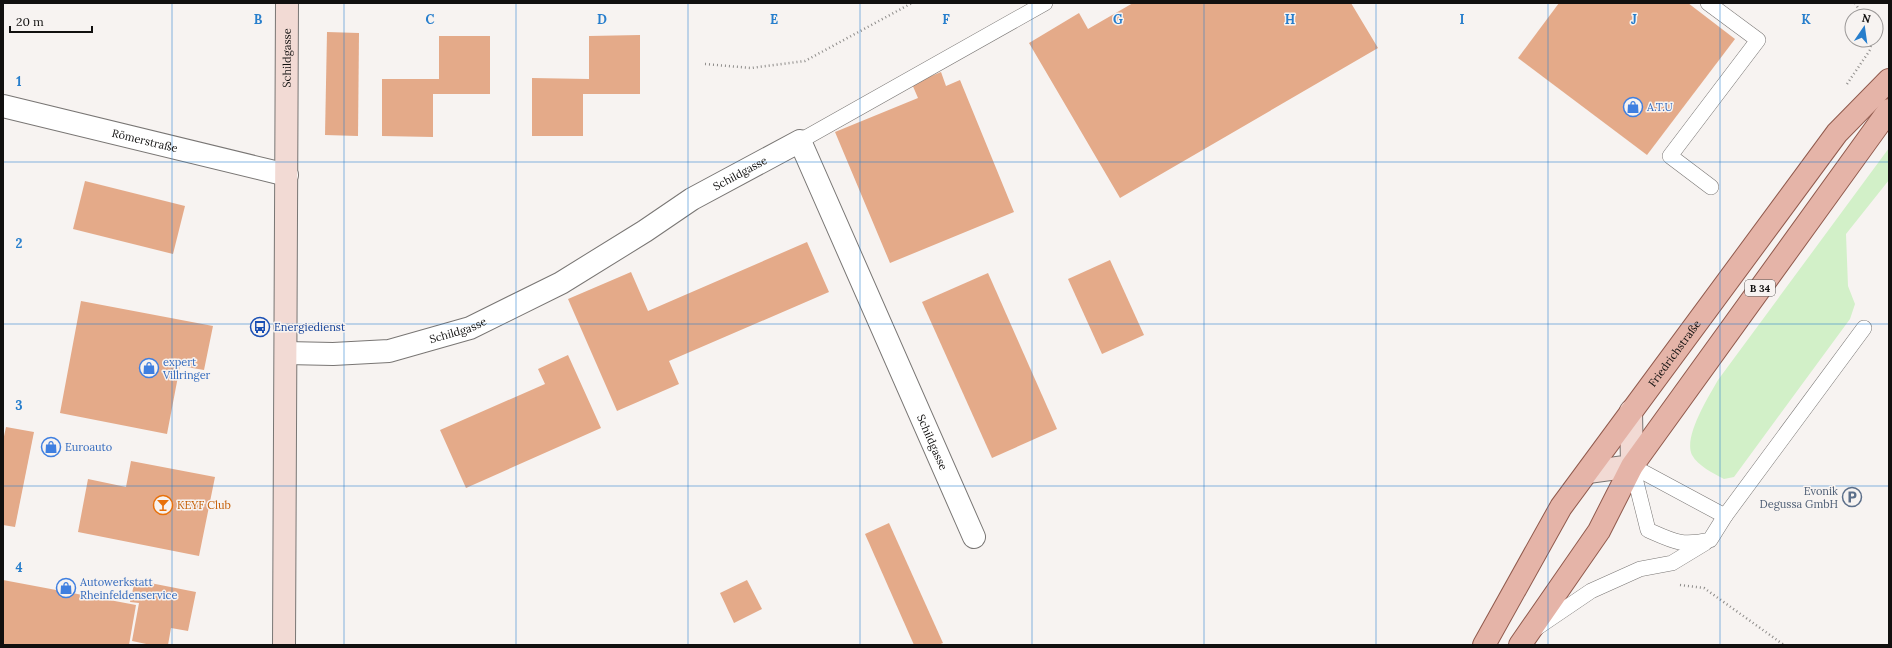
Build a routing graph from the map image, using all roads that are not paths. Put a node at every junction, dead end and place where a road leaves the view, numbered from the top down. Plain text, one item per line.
1 (287, 3) edge
2 (1045, 3) edge
3 (1708, 3) edge
4 (1889, 80) edge
5 (3, 106) edge
6 (1889, 110) edge
7 (800, 141) junction
8 (287, 175) junction
9 (1711, 187) dead end
10 (1864, 328) dead end
11 (286, 353) junction
12 (1631, 411) junction
13 (1632, 466) junction
14 (1588, 472) junction
15 (1725, 516) junction
16 (974, 537) dead end
17 (1710, 540) junction
18 (1525, 639) edge
19 (284, 645) edge
20 (1484, 645) edge

1 - 8 street, Schildgasse
2 - 7 lane
3 - 9 lane
4 - 12 main road, Friedrichstraße / B 34
5 - 8 street, Römerstraße
6 - 13 main road, B 34
7 - 11 street, Schildgasse
7 - 16 street, Schildgasse
8 - 11 street, Schildgasse
10 - 15 lane
11 - 19 street, Schildgasse
12 - 13 street
12 - 14 main road, Friedrichstraße / B 34
13 - 14 street
13 - 15 lane
13 - 17 lane
13 - 18 main road, B 34
14 - 20 main road, Friedrichstraße / B 34
15 - 17 lane
17 - 18 lane

